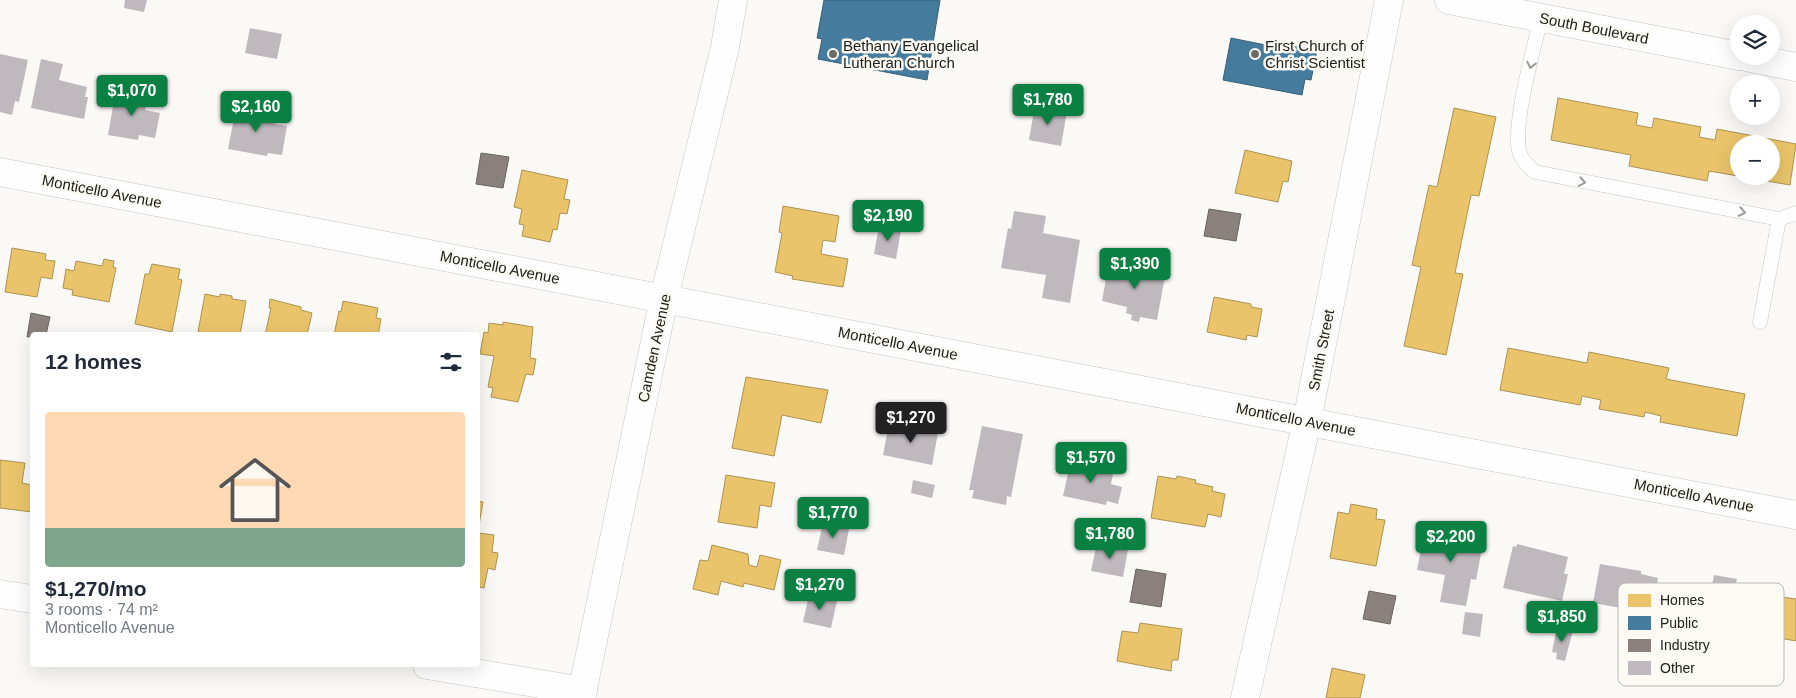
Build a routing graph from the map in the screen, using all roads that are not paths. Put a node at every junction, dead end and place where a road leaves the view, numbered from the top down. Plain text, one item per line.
1 (733, 0) edge
2 (1389, 0) edge
3 (1449, 0) edge
4 (1541, 18) junction
5 (1730, 54) edge
6 (1780, 64) edge
7 (1796, 67) edge
8 (0, 172) edge
9 (1796, 213) edge
10 (1779, 219) junction
11 (664, 298) junction
12 (1760, 322) dead end
13 (1307, 421) junction
14 (1796, 515) edge
15 (0, 594) edge
16 (30, 599) edge
17 (438, 667) edge
18 (582, 694) edge
19 (1246, 698) edge

1 - 11 street, Camden Avenue
2 - 13 street, Smith Street
3 - 4 street, South Boulevard
4 - 5 street, South Boulevard
4 -> 10 lane
6 - 7 street, South Boulevard
8 - 11 street, Monticello Avenue
9 - 10 lane
10 - 12 lane
11 - 13 street, Monticello Avenue
11 - 18 street, Camden Avenue
13 - 14 street, Monticello Avenue
13 - 19 street, Smith Street
15 - 16 street
17 - 18 street

